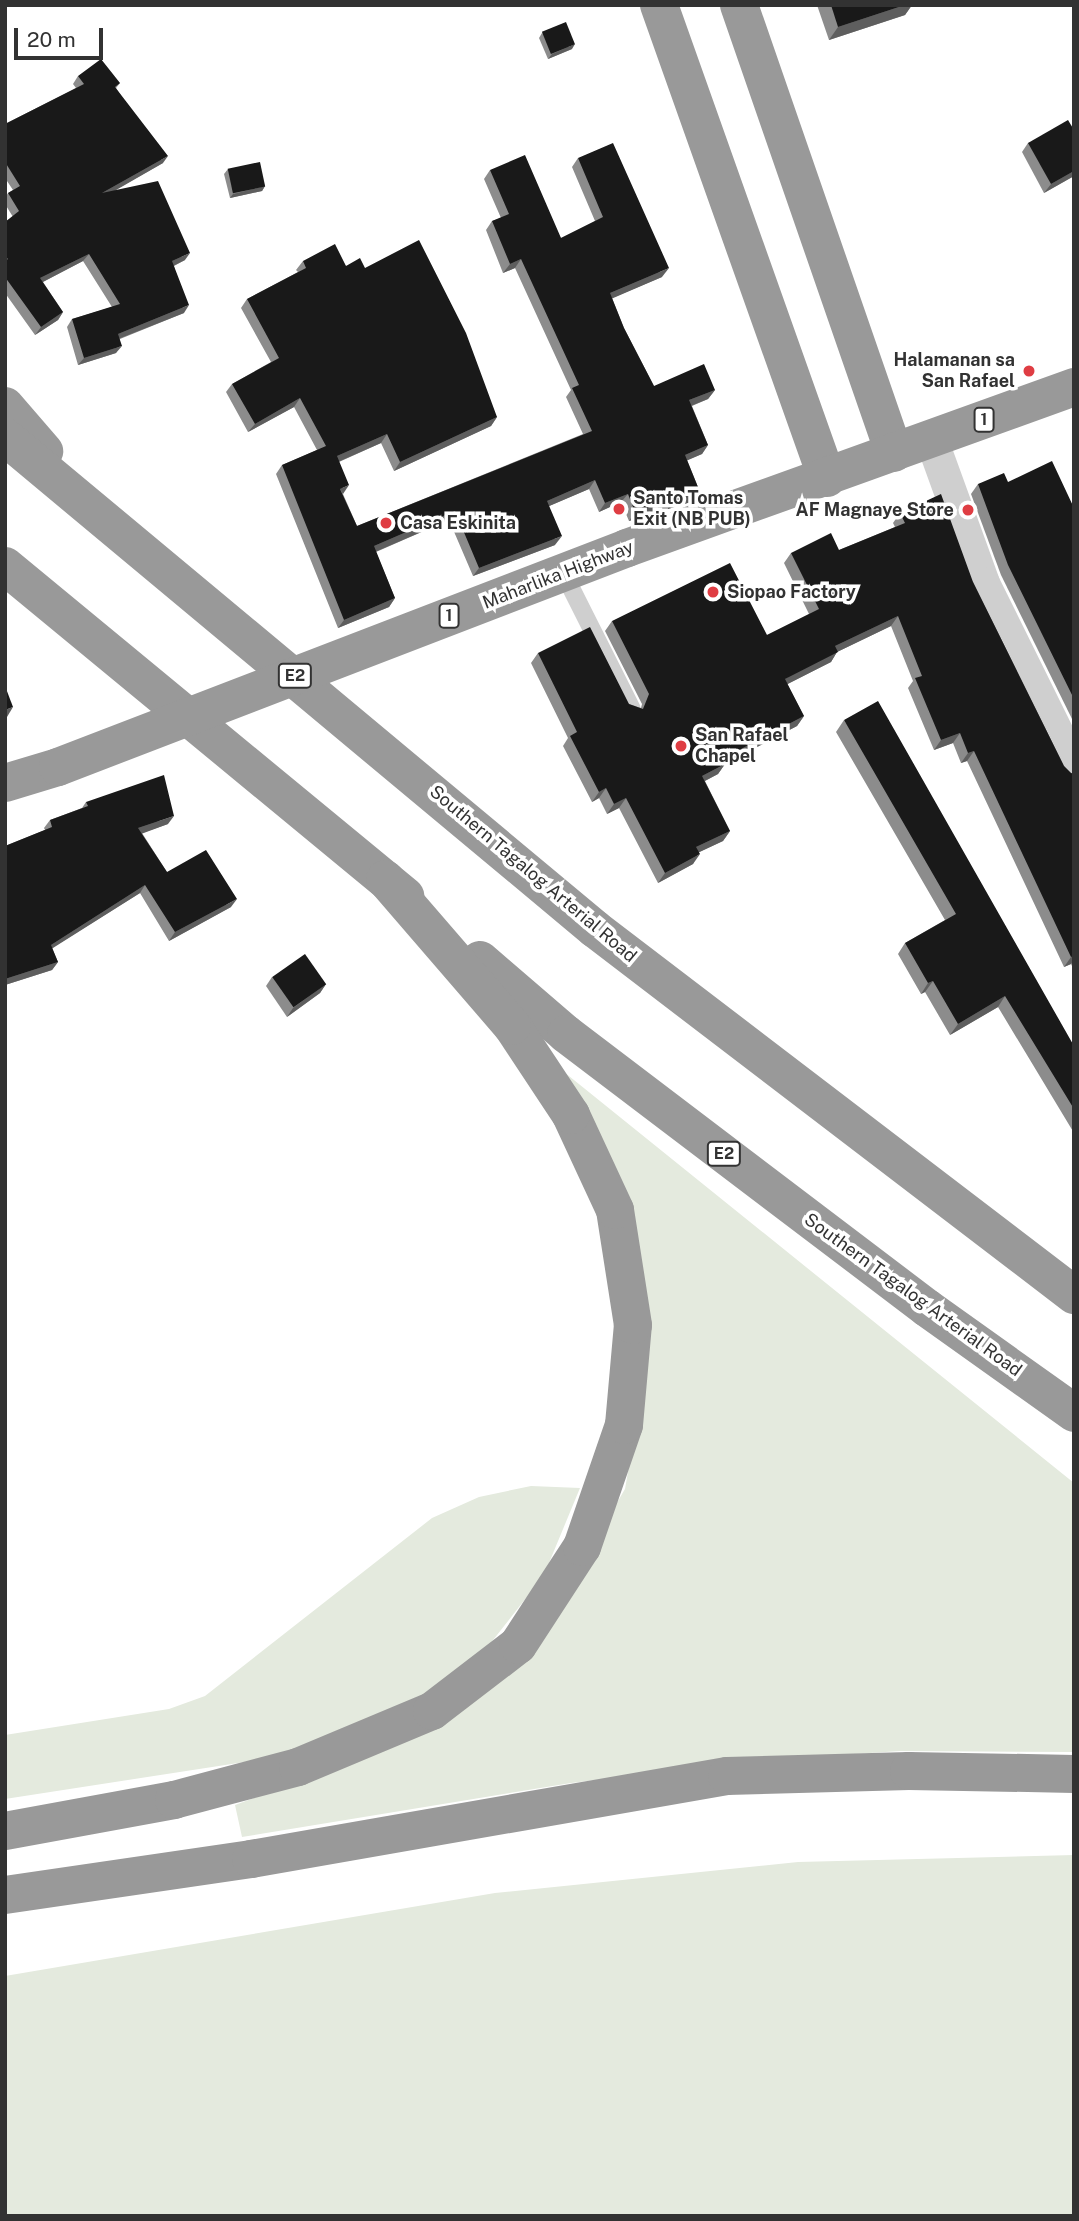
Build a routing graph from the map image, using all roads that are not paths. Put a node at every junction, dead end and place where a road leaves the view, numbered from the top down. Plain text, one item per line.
1 (659, 5) edge
2 (739, 5) edge
3 (1074, 387) edge
4 (5, 405) edge
5 (5, 437) edge
6 (931, 439) junction
7 (894, 453) junction
8 (827, 478) junction
9 (97, 514) junction
10 (5, 566) edge
11 (563, 572) junction
12 (632, 709) edge
13 (1074, 767) edge
14 (5, 783) edge
15 (385, 880) junction
16 (1074, 1295) edge
17 (1074, 1413) edge
18 (1074, 1774) edge
19 (5, 1831) edge
20 (5, 1895) edge

1 - 8 highway
2 - 7 highway
3 - 6 highway, Maharlika Highway / 1
4 - 9 highway
5 - 9 highway, Southern Tagalog Arterial Road / E2
6 - 7 highway, Maharlika Highway / 1
6 - 13 street
7 - 8 highway, Maharlika Highway / 1
8 - 11 highway, Maharlika Highway / 1
9 - 16 highway, Southern Tagalog Arterial Road / E2
10 - 15 highway, Southern Tagalog Arterial Road / E2
11 - 12 lane
11 - 14 highway, Maharlika Highway / 1
15 - 17 highway, Southern Tagalog Arterial Road / E2
15 - 19 highway
18 - 20 highway

